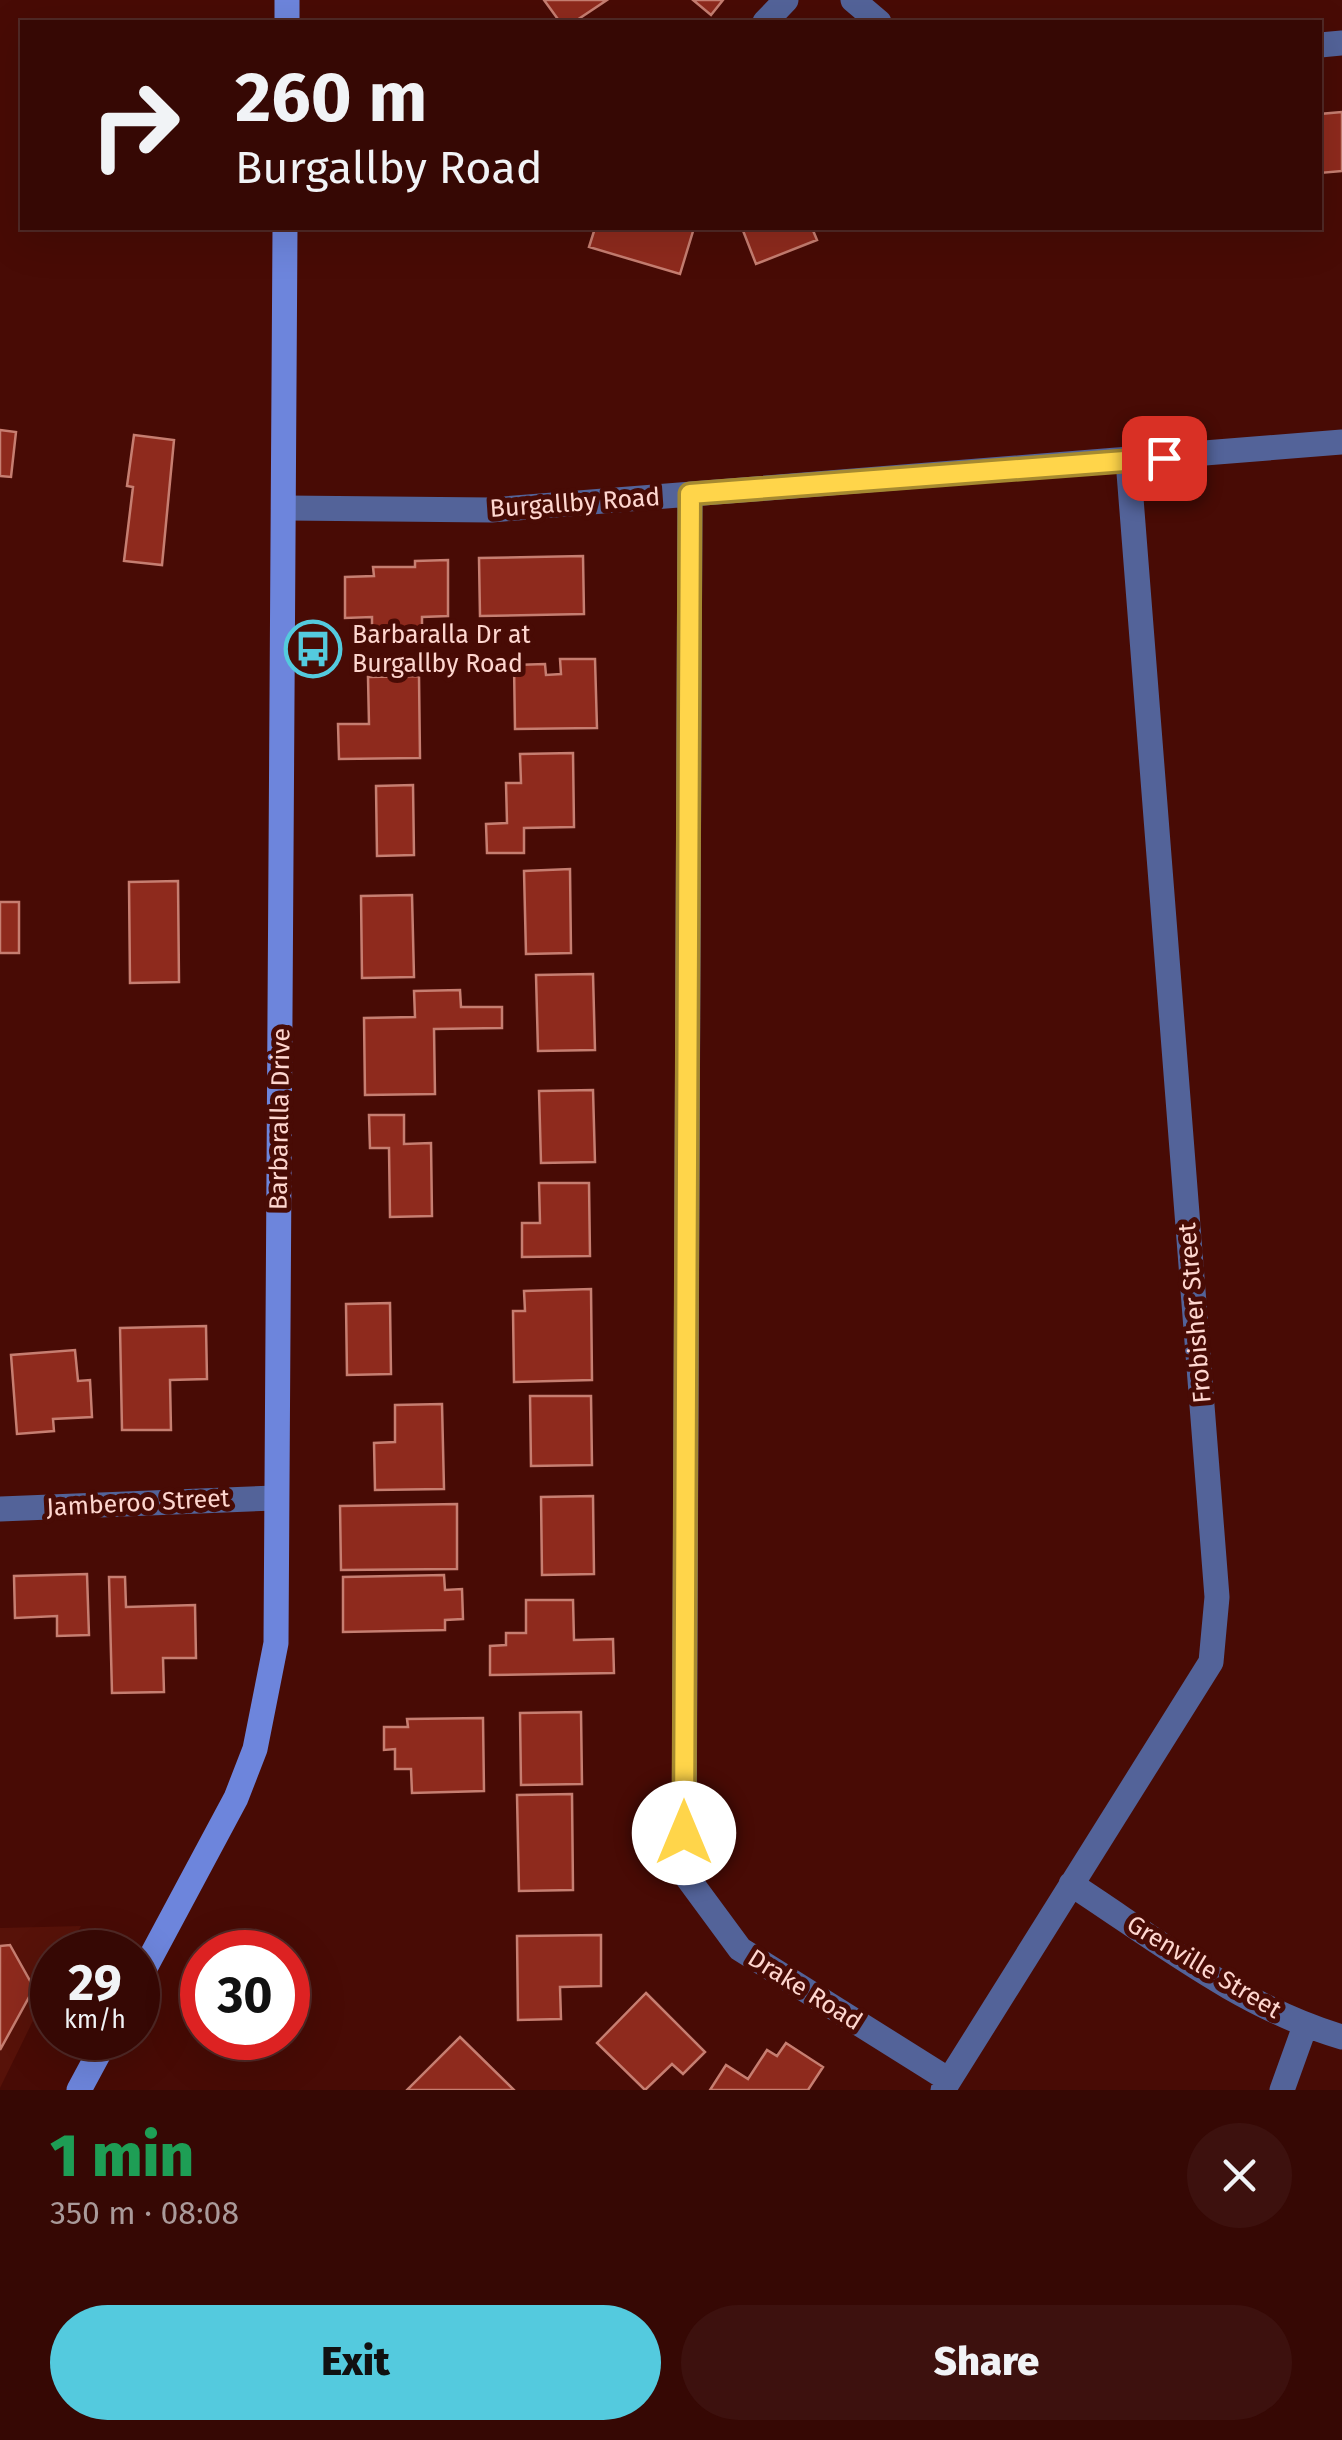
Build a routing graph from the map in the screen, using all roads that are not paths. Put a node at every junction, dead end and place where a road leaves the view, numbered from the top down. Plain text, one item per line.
1 (786, 0) edge
2 (852, 0) edge
3 (767, 20) edge
4 (877, 20) edge
5 (285, 230) edge
6 (1342, 442) edge
7 (1128, 460) junction
8 (690, 494) junction
9 (286, 508) junction
10 (276, 1498) junction
11 (0, 1509) edge
12 (1072, 1884) junction
13 (160, 1940) edge
14 (1305, 2026) junction
15 (1342, 2037) edge
16 (95, 2060) edge
17 (946, 2085) edge
18 (79, 2090) edge
19 (1282, 2090) edge

1 - 3 street
2 - 4 street
5 - 9 street, Barbaralla Drive
6 - 7 street, Burgallby Road
7 - 8 street, Burgallby Road
7 - 12 street, Frobisher Street
8 - 9 street, Burgallby Road
8 - 17 street, Drake Road
9 - 10 street, Barbaralla Drive
10 - 11 street, Jamberoo Street
10 - 13 street, Barbaralla Drive
12 - 14 street, Grenville Street
12 - 17 street, Frobisher Street
14 - 15 street, Grenville Street
14 - 19 street
16 - 18 street

